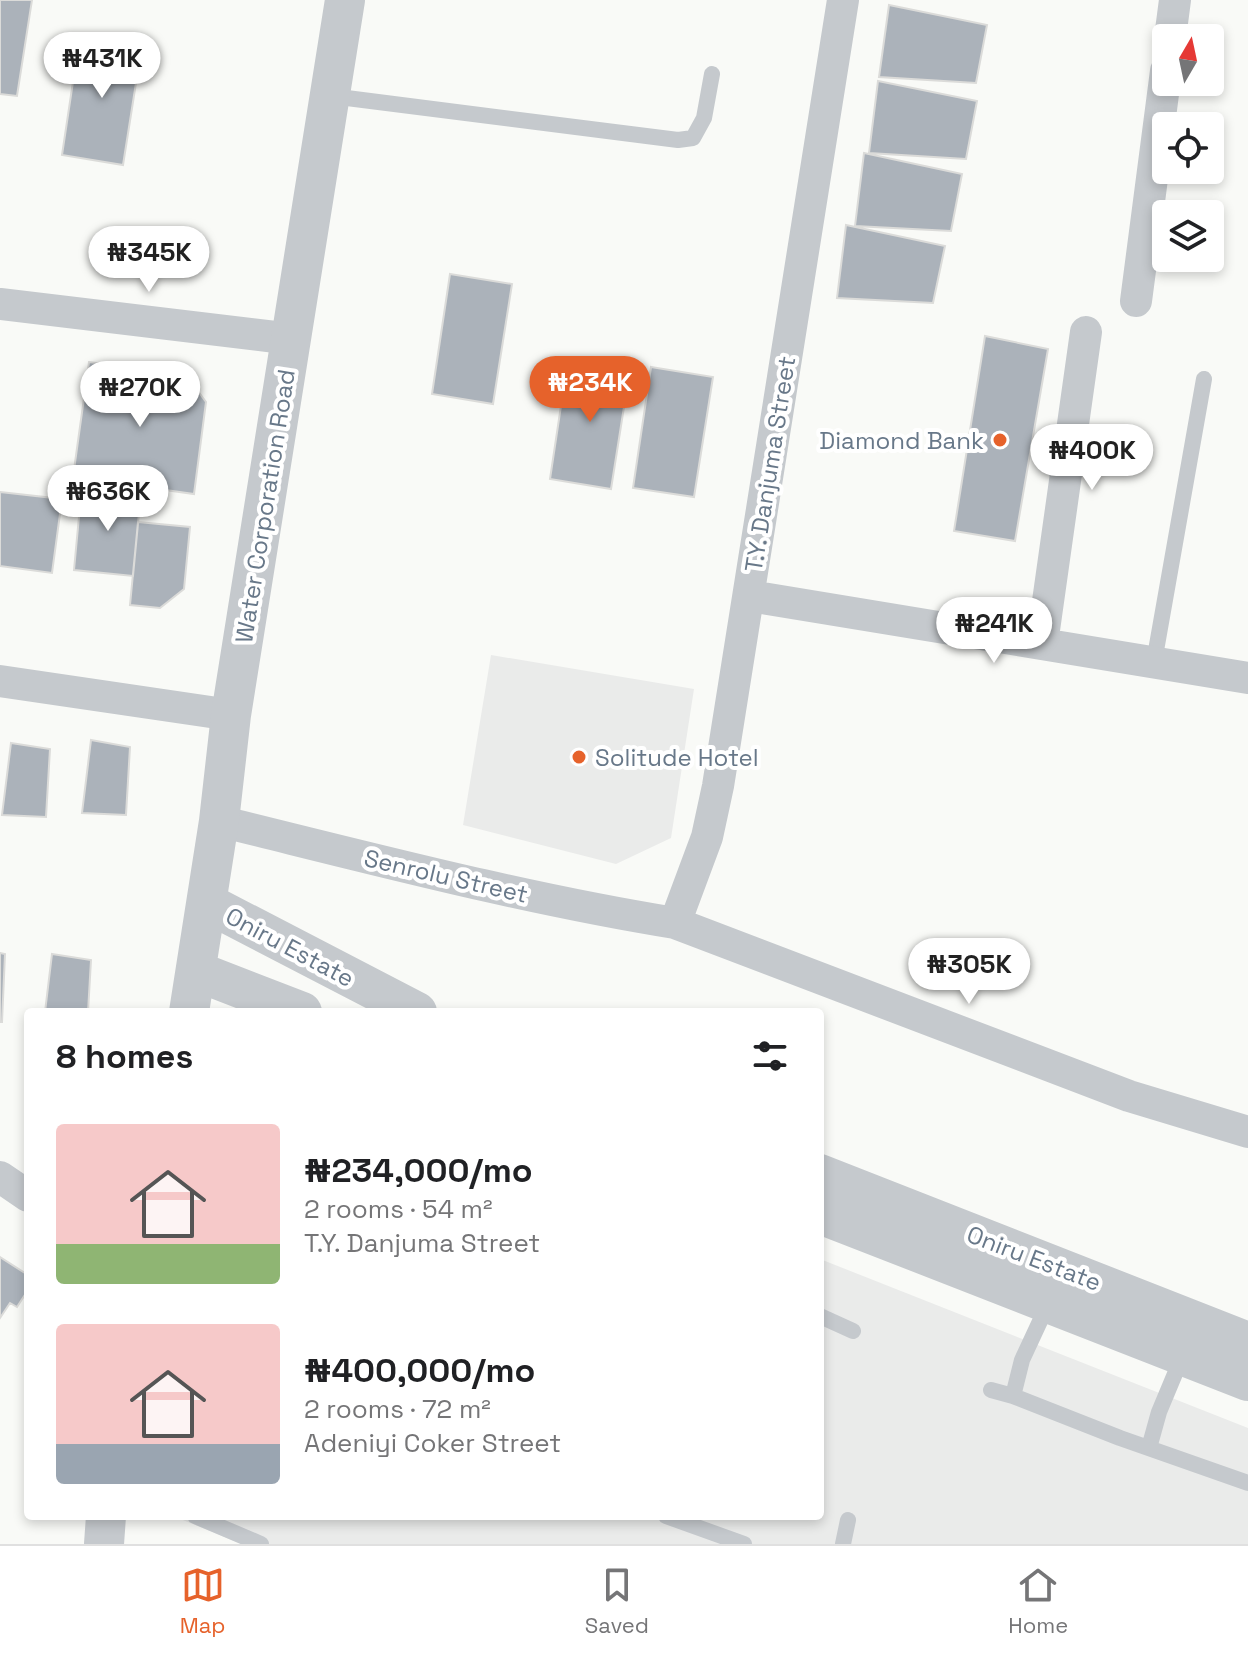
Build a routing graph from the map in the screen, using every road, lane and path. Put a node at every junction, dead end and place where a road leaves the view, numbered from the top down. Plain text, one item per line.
1 (345, 0) edge
2 (843, 0) edge
3 (1175, 0) edge
4 (1172, 24) edge
5 (712, 74) dead end
6 (331, 96) junction
7 (1163, 96) edge
8 (1136, 301) dead end
9 (0, 304) edge
10 (1086, 332) dead end
11 (292, 339) junction
12 (1204, 379) dead end
13 (750, 596) junction
14 (1042, 644) junction
15 (1154, 662) junction
16 (1248, 678) edge
17 (0, 681) edge
18 (231, 715) junction
19 (219, 821) junction
20 (207, 903) junction
21 (675, 923) junction
22 (196, 971) junction
23 (190, 1008) edge
24 (292, 1008) edge
25 (409, 1008) edge
26 (1248, 1132) edge
27 (824, 1176) edge
28 (0, 1177) edge
29 (24, 1193) edge
30 (825, 1220) edge
31 (1049, 1303) junction
32 (824, 1318) edge
33 (853, 1331) dead end
34 (1248, 1342) edge
35 (1183, 1355) junction
36 (1248, 1381) edge
37 (991, 1390) dead end
38 (1013, 1396) junction
39 (1149, 1448) junction
40 (1248, 1483) edge
41 (204, 1520) edge
42 (677, 1520) edge
43 (848, 1520) dead end
44 (261, 1544) edge
45 (744, 1544) edge
46 (843, 1544) edge

1 - 6 street, Water Corporation Road
2 - 13 street, T.Y. Danjuma Street
3 - 4 street
5 - 6 lane
6 - 11 street, Water Corporation Road
7 - 8 street
9 - 11 street
10 - 14 street
11 - 18 street, Water Corporation Road
12 - 15 lane
13 - 14 street
13 - 21 street, T.Y. Danjuma Street
14 - 15 street
15 - 16 street
17 - 18 street
18 - 19 street, Water Corporation Road
19 - 20 street, Water Corporation Road
19 - 21 street, Senrolu Street
20 - 22 street, Water Corporation Road
20 - 25 street, Oniru Estate
21 - 26 street, Senrolu Street
22 - 23 street, Water Corporation Road
22 - 24 street
27 - 34 street, Oniru Estate
28 - 29 street
30 - 31 street, Oniru Estate
31 - 35 street, Oniru Estate
31 - 38 lane
32 - 33 lane
35 - 36 street, Oniru Estate
35 - 39 lane
37 - 38 lane
38 - 39 lane
39 - 40 lane
41 - 44 lane
42 - 45 lane
43 - 46 lane

